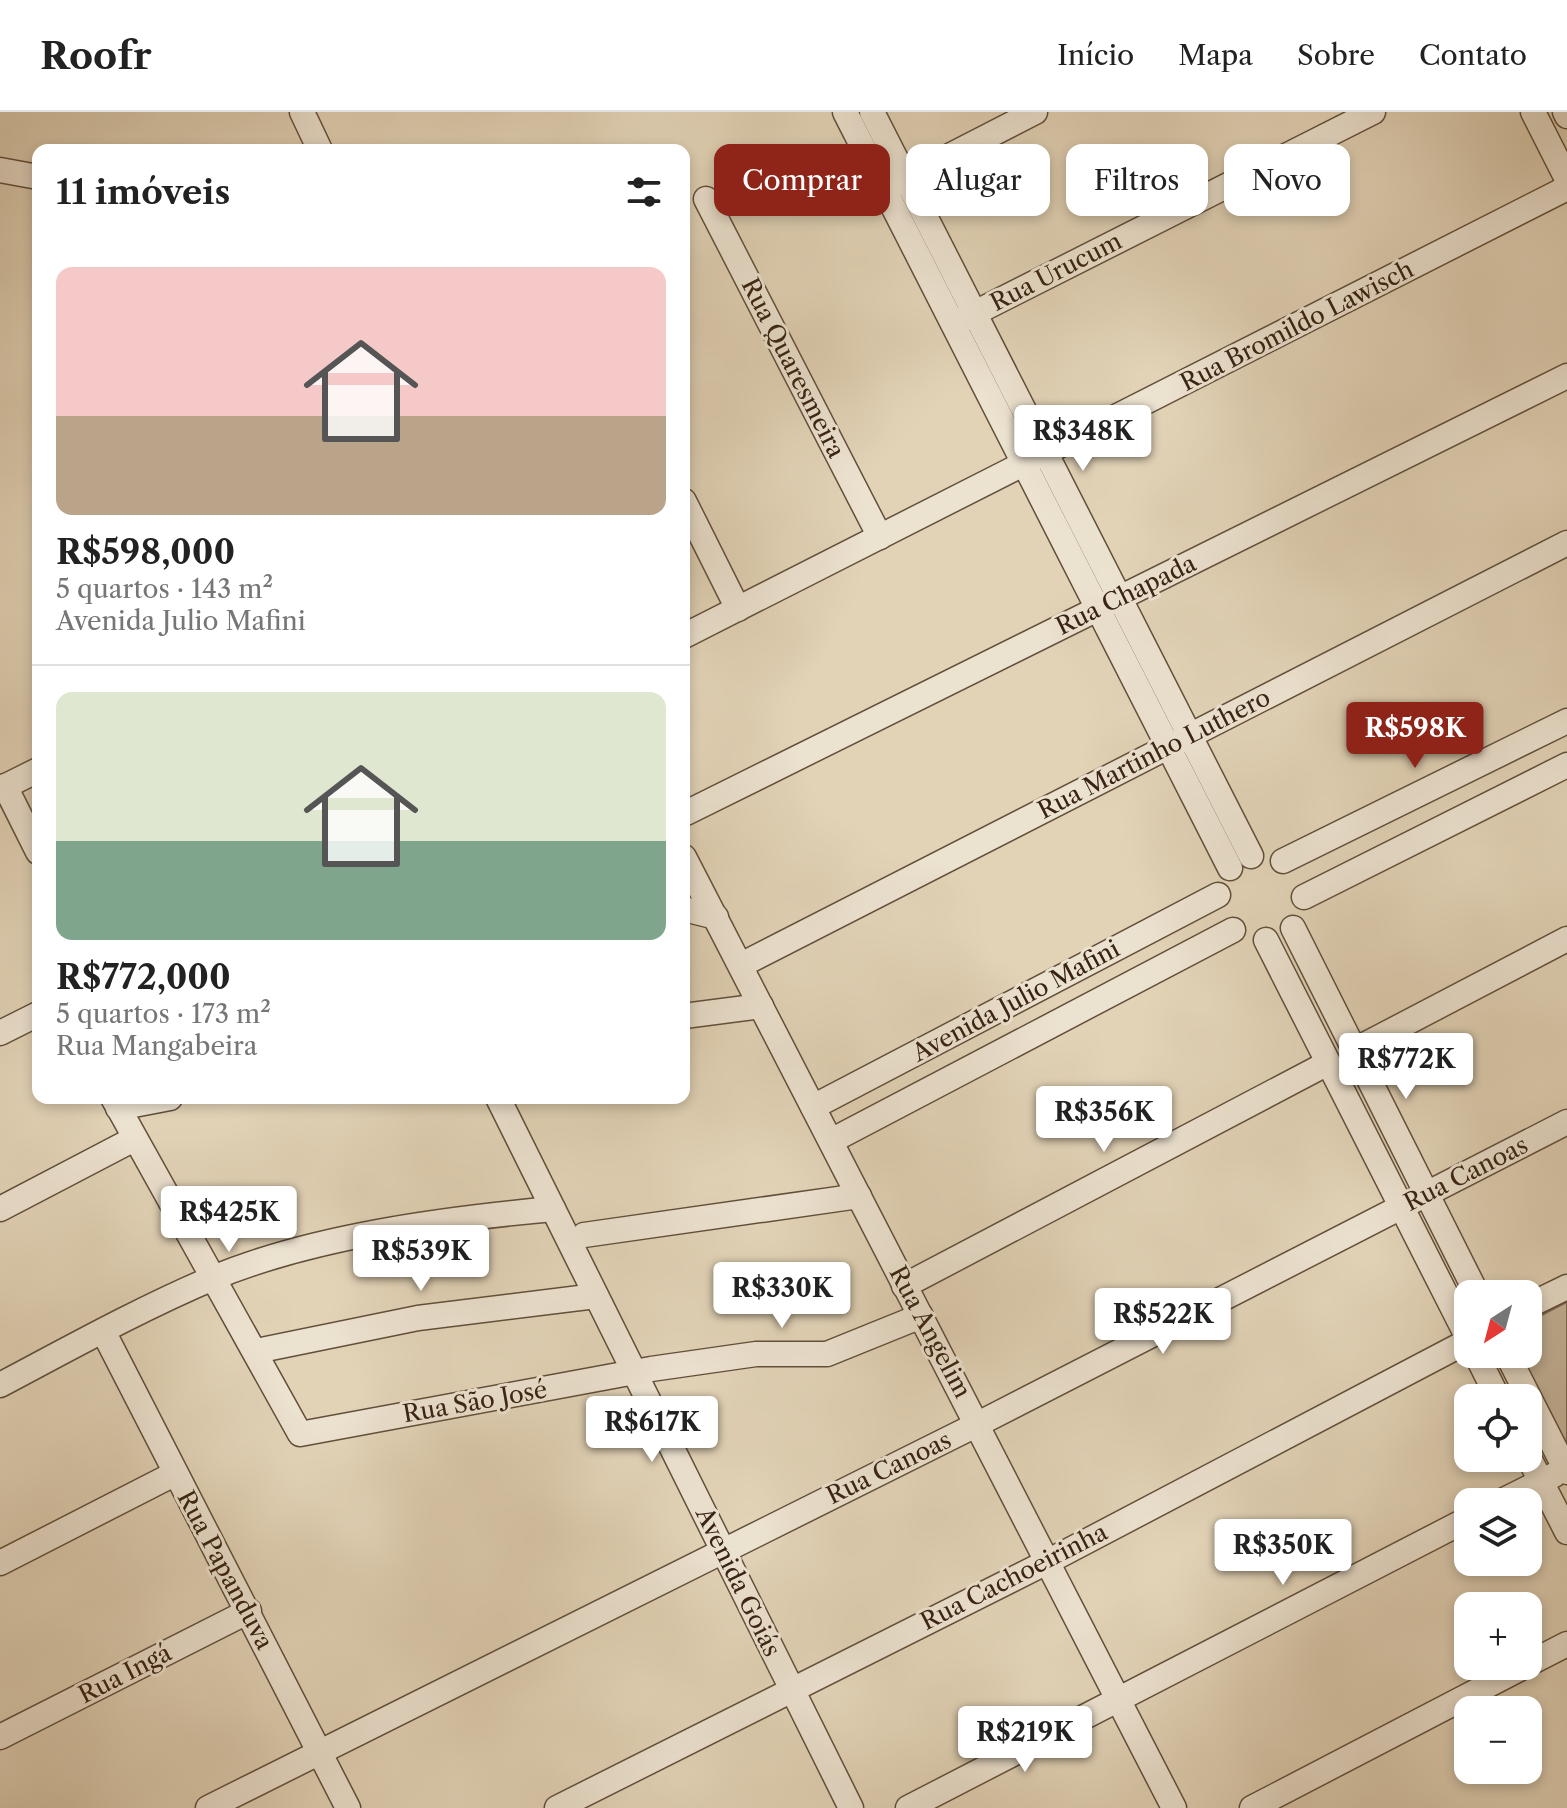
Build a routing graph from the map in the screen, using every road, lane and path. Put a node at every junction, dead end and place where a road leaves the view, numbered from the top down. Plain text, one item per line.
1 (302, 112) edge
2 (845, 112) edge
3 (872, 112) edge
4 (1035, 112) edge
5 (1373, 112) edge
6 (1533, 112) edge
7 (317, 144) edge
8 (0, 170) edge
9 (32, 176) edge
10 (1567, 179) edge
11 (895, 184) junction
12 (1567, 188) edge
13 (706, 199) dead end
14 (964, 319) junction
15 (1567, 376) edge
16 (1035, 458) junction
17 (690, 513) edge
18 (880, 537) junction
19 (1567, 543) edge
20 (1120, 598) junction
21 (738, 609) junction
22 (1098, 609) junction
23 (690, 633) edge
24 (1567, 721) edge
25 (1190, 736) junction
26 (1168, 747) junction
27 (1567, 765) edge
28 (32, 773) edge
29 (3, 787) edge
30 (690, 811) edge
31 (32, 841) edge
32 (1251, 856) junction
33 (1283, 861) junction
34 (690, 868) edge
35 (1230, 868) junction
36 (1218, 895) junction
37 (1304, 897) junction
38 (690, 910) edge
39 (716, 917) junction
40 (1293, 928) junction
41 (1233, 930) junction
42 (1567, 939) edge
43 (1266, 940) junction
44 (741, 965) junction
45 (761, 1006) junction
46 (690, 1015) edge
47 (32, 1017) edge
48 (0, 1033) edge
49 (1353, 1051) junction
50 (1326, 1064) junction
51 (116, 1104) edge
52 (501, 1104) edge
53 (520, 1104) edge
54 (813, 1107) junction
55 (1567, 1122) edge
56 (134, 1139) junction
57 (831, 1141) junction
58 (1428, 1194) junction
59 (859, 1196) junction
60 (1401, 1207) junction
61 (0, 1209) edge
62 (553, 1209) junction
63 (584, 1235) junction
64 (214, 1277) junction
65 (1470, 1280) edge
66 (904, 1286) junction
67 (1567, 1287) edge
68 (596, 1296) junction
69 (1542, 1299) edge
70 (1454, 1312) edge
71 (921, 1316) junction
72 (103, 1331) junction
73 (1454, 1347) edge
74 (256, 1351) junction
75 (1514, 1368) edge
76 (642, 1372) junction
77 (0, 1385) edge
78 (978, 1424) junction
79 (1566, 1470) edge
80 (1536, 1472) edge
81 (174, 1474) junction
82 (1541, 1481) junction
83 (1527, 1488) edge
84 (1454, 1526) edge
85 (1567, 1532) edge
86 (729, 1547) junction
87 (1049, 1561) junction
88 (0, 1563) edge
89 (249, 1611) junction
90 (1567, 1644) edge
91 (1542, 1657) edge
92 (1497, 1680) edge
93 (798, 1687) junction
94 (1120, 1698) junction
95 (0, 1737) edge
96 (319, 1751) junction
97 (208, 1808) edge
98 (348, 1808) edge
99 (557, 1808) edge
100 (851, 1808) edge
101 (867, 1808) edge
102 (908, 1808) edge
103 (1174, 1808) edge
104 (1252, 1808) edge

1 - 7 street
2 - 11 street
3 - 11 street
4 - 11 street
5 - 14 street, Rua Urucum
6 - 10 street
8 - 9 street
11 - 14 street
12 - 16 street, Rua Bromildo Lawisch
13 - 18 street, Rua Quaresmeira
14 - 16 street
15 - 20 street, Rua Chapada
16 - 18 street, Rua Bromildo Lawisch
16 - 20 street
16 - 22 street
17 - 21 street
18 - 21 street, Rua Bromildo Lawisch
19 - 25 street, Rua Martinho Luthero
20 - 22 street, Rua Chapada
20 - 25 street
21 - 23 street, Rua Bromildo Lawisch
22 - 26 street
22 - 30 street, Rua Chapada
24 - 33 street
25 - 26 street, Rua Martinho Luthero
25 - 32 street
26 - 35 street
26 - 44 street, Rua Martinho Luthero
27 - 37 street
28 - 29 street
29 - 31 street
32 - 33 street
32 - 35 street
33 - 37 street
34 - 39 street, Rua Angelim
35 - 36 street
36 - 41 street
36 - 54 street, Avenida Julio Mafini
37 - 40 street
38 - 39 street
39 - 44 street, Rua Angelim
40 - 43 street
40 - 49 street
41 - 43 street
41 - 57 street, Avenida Julio Mafini
42 - 49 street
43 - 50 street
44 - 45 street, Rua Angelim
45 - 46 street
45 - 54 street, Rua Angelim
47 - 48 street
49 - 58 street
50 - 60 street
50 - 66 street
51 - 56 street
52 - 62 street, Avenida Goiás
53 - 63 street, Avenida Goiás
54 - 57 street, Rua Angelim
55 - 58 street, Rua Canoas
56 - 61 street
56 - 64 street
57 - 59 street, Rua Angelim
58 - 60 street, Rua Canoas
58 - 65 street
59 - 63 street
59 - 66 street, Rua Angelim
60 - 70 street
60 - 78 street, Rua Canoas
62 - 64 street
62 - 68 street, Avenida Goiás
63 - 76 street, Avenida Goiás
64 - 72 street
64 - 74 street
66 - 71 street, Rua Angelim
67 - 69 street
68 - 74 street
68 - 76 street, Avenida Goiás
71 - 76 street, Rua São José
71 - 78 street, Rua Angelim
72 - 77 street
72 - 81 street, Rua Papanduva
73 - 87 street, Rua Cachoeirinha
74 - 76 street, Rua São José
75 - 79 street
76 - 86 street, Avenida Goiás
78 - 86 street, Rua Canoas
78 - 87 street, Rua Angelim
79 - 82 street
80 - 82 street
81 - 88 street
81 - 89 street, Rua Papanduva
82 - 83 street
82 - 85 street
84 - 94 street
86 - 93 street, Avenida Goiás
86 - 96 street, Rua Canoas
87 - 93 street, Rua Cachoeirinha
87 - 94 street, Rua Angelim
89 - 95 street, Rua Ingá
89 - 96 street, Rua Papanduva
90 - 91 street
92 - 104 street
93 - 99 street, Rua Cachoeirinha
93 - 100 street, Avenida Goiás
93 - 101 street, Avenida Goiás
94 - 102 street
94 - 103 street, Rua Angelim
96 - 97 street, Rua Canoas
96 - 98 street, Rua Papanduva

